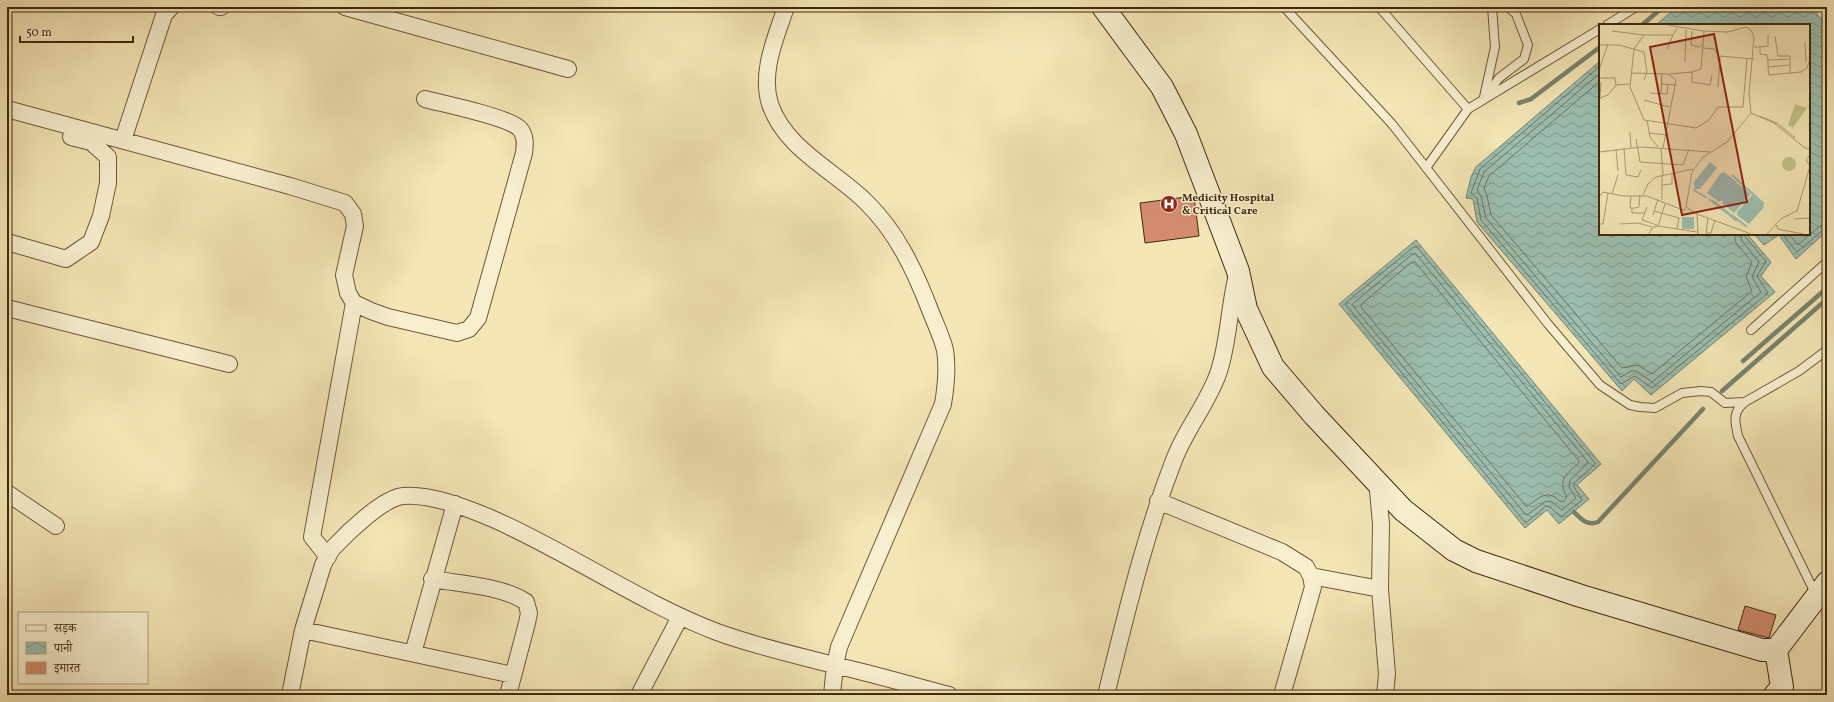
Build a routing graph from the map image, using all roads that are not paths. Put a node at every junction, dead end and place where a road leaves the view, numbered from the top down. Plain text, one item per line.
1 (171, 7) edge
2 (345, 7) edge
3 (786, 7) edge
4 (1102, 7) edge
5 (1284, 7) edge
6 (1379, 7) edge
7 (1492, 7) edge
8 (1508, 7) edge
9 (1636, 7) edge
10 (1608, 24) edge
11 (1599, 30) edge
12 (568, 69) dead end
13 (424, 99) dead end
14 (1483, 100) junction
15 (7, 109) edge
16 (1468, 109) junction
17 (7, 120) edge
18 (123, 140) junction
19 (1426, 168) junction
20 (7, 242) edge
21 (1827, 262) edge
22 (1238, 272) junction
23 (354, 303) junction
24 (7, 308) edge
25 (1751, 330) dead end
26 (1827, 350) edge
27 (229, 364) dead end
28 (1745, 402) junction
29 (1377, 480) junction
30 (7, 493) edge
31 (1158, 502) junction
32 (455, 504) junction
33 (56, 526) dead end
34 (328, 557) junction
35 (1311, 576) junction
36 (432, 579) junction
37 (1380, 589) junction
38 (1822, 589) edge
39 (680, 617) junction
40 (304, 630) junction
41 (1776, 650) junction
42 (413, 653) junction
43 (835, 665) junction
44 (513, 675) junction
45 (1783, 692) edge
46 (290, 695) edge
47 (508, 695) edge
48 (639, 695) edge
49 (832, 695) edge
50 (949, 695) edge
51 (1106, 695) edge
52 (1282, 695) edge
53 (1385, 695) edge

1 - 18 street
2 - 12 street
3 - 43 street
4 - 22 street
5 - 19 lane
6 - 16 lane
7 - 14 lane
8 - 14 lane
9 - 10 lane
11 - 14 lane
13 - 23 street
14 - 16 lane
15 - 18 street
16 - 19 lane
17 - 20 street
18 - 23 street
19 - 28 lane
21 - 25 lane
22 - 29 street
22 - 31 street
23 - 34 street
24 - 27 street
26 - 28 lane
28 - 38 lane
29 - 37 street
29 - 41 street
30 - 33 street
31 - 35 street
31 - 51 street
32 - 34 street
32 - 36 street
32 - 39 street
34 - 40 street
35 - 37 street
35 - 52 street
36 - 42 street
36 - 44 street
37 - 53 street
38 - 41 street
39 - 43 street
39 - 48 street
40 - 42 street
40 - 46 street
41 - 45 street
42 - 44 street
43 - 49 street
43 - 50 street
44 - 47 street

